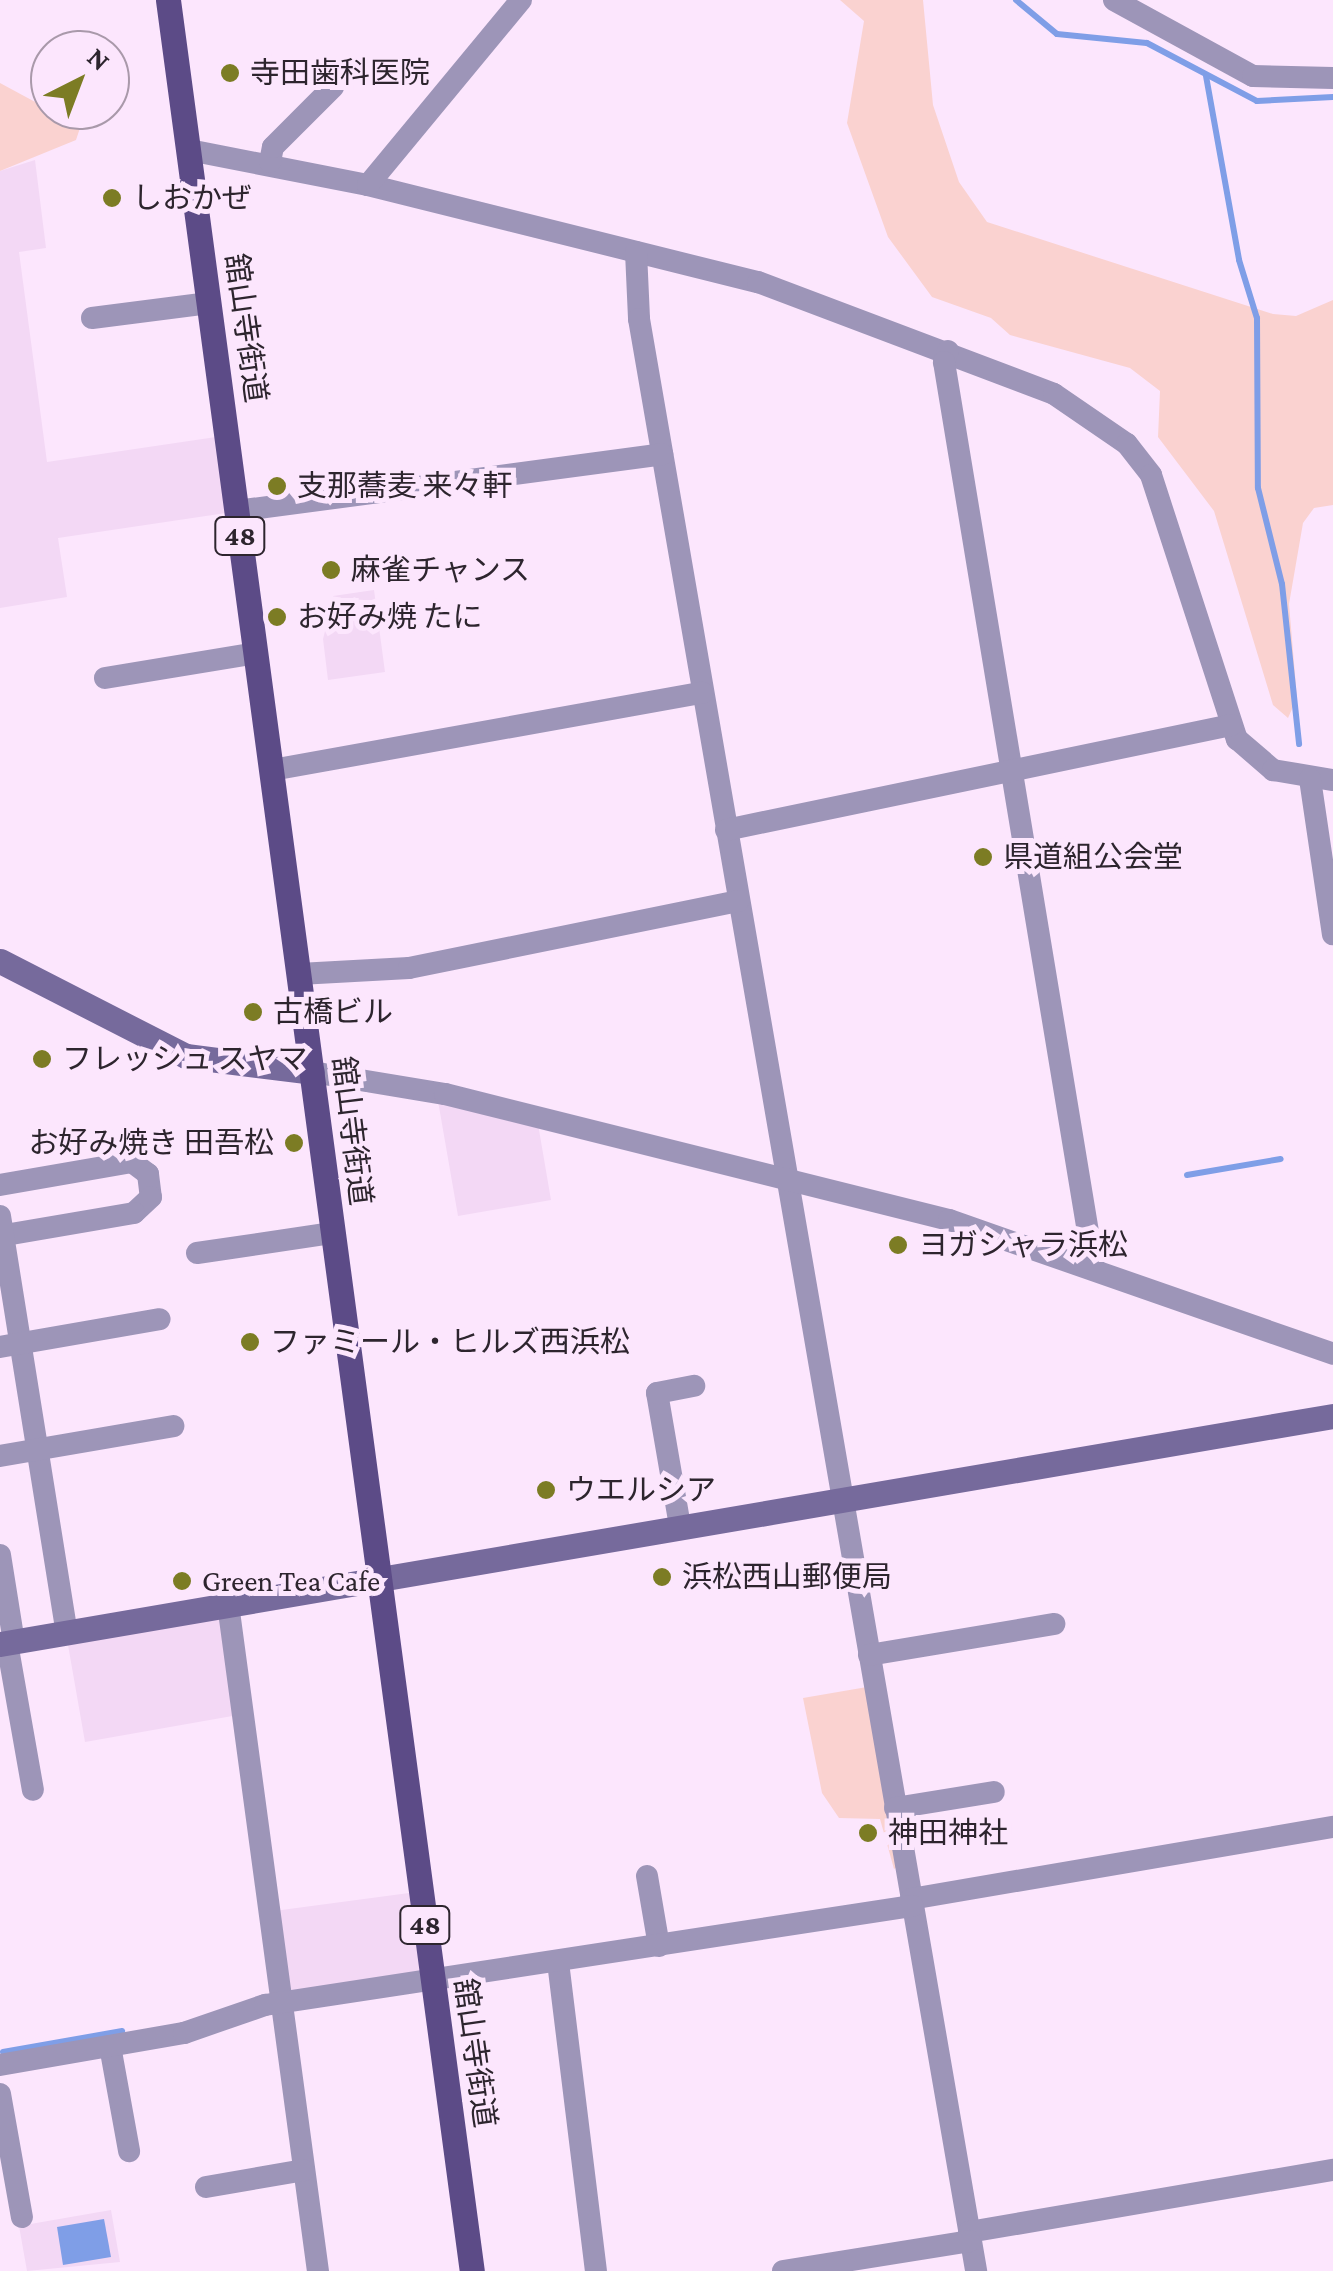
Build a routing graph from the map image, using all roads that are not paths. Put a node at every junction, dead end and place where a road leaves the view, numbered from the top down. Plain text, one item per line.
1 (168, 0) edge
2 (521, 0) edge
3 (1114, 0) edge
4 (1333, 78) edge
5 (333, 87) dead end
6 (189, 150) junction
7 (270, 162) junction
8 (368, 185) junction
9 (636, 252) junction
10 (210, 303) junction
11 (92, 318) dead end
12 (948, 351) junction
13 (662, 454) junction
14 (237, 511) junction
15 (256, 654) junction
16 (105, 678) dead end
17 (702, 693) junction
18 (1231, 725) junction
19 (272, 770) junction
20 (1013, 772) junction
21 (1322, 780) edge
22 (726, 830) junction
23 (738, 900) junction
24 (1333, 934) edge
25 (0, 961) edge
26 (299, 974) junction
27 (312, 1072) junction
28 (787, 1181) junction
29 (0, 1185) edge
30 (1, 1230) edge
31 (333, 1233) junction
32 (197, 1253) dead end
33 (1094, 1268) junction
34 (160, 1319) dead end
35 (10, 1345) edge
36 (1333, 1354) edge
37 (694, 1386) dead end
38 (1333, 1416) edge
39 (173, 1426) dead end
40 (38, 1450) junction
41 (0, 1456) edge
42 (842, 1498) junction
43 (680, 1526) junction
44 (0, 1555) edge
45 (378, 1578) junction
46 (228, 1604) junction
47 (1054, 1624) dead end
48 (67, 1632) junction
49 (7, 1643) edge
50 (869, 1655) junction
51 (33, 1790) dead end
52 (994, 1792) dead end
53 (895, 1808) junction
54 (1333, 1827) edge
55 (647, 1876) dead end
56 (912, 1903) junction
57 (658, 1946) junction
58 (558, 1962) junction
59 (432, 1977) junction
60 (282, 2002) junction
61 (110, 2046) junction
62 (0, 2066) edge
63 (0, 2094) edge
64 (129, 2151) dead end
65 (304, 2170) junction
66 (1333, 2170) edge
67 (206, 2186) dead end
68 (22, 2217) dead end
69 (970, 2236) junction
70 (318, 2271) edge
71 (472, 2271) edge
72 (596, 2271) edge
73 (783, 2271) edge
74 (976, 2271) edge

1 - 6 main road, 舘山寺街道 / 48
2 - 8 street
3 - 4 street
5 - 7 street
6 - 7 street
6 - 10 main road, 舘山寺街道 / 48
7 - 8 street
8 - 9 street
9 - 12 street
9 - 13 street
10 - 11 street
10 - 14 main road, 舘山寺街道 / 48
12 - 18 street
12 - 20 street
13 - 14 street
13 - 17 street
14 - 15 main road, 舘山寺街道 / 48
15 - 16 street
15 - 19 main road, 舘山寺街道 / 48
17 - 19 street
17 - 22 street
18 - 20 street
18 - 21 street
19 - 26 main road, 舘山寺街道 / 48
20 - 22 street
20 - 33 street
21 - 24 street
22 - 23 street
23 - 26 street
23 - 28 street
25 - 27 street
26 - 27 main road, 舘山寺街道 / 48
27 - 28 street
27 - 31 main road, 舘山寺街道 / 48
28 - 33 street
28 - 42 street
29 - 30 street
30 - 35 street
31 - 32 street
31 - 45 main road, 舘山寺街道 / 48
33 - 36 street
34 - 35 street
35 - 40 street
37 - 43 street
38 - 42 street
39 - 40 street
40 - 41 street
40 - 48 street
42 - 43 street
42 - 50 street
43 - 45 street
44 - 49 street
45 - 46 street
45 - 59 main road, 舘山寺街道 / 48
46 - 48 street
46 - 60 street
47 - 50 street
48 - 49 street
49 - 51 street
50 - 53 street
52 - 53 street
53 - 56 street
54 - 56 street
55 - 57 street
56 - 57 street
56 - 69 street
57 - 58 street
58 - 59 street
58 - 72 street
59 - 60 street
59 - 71 main road, 舘山寺街道 / 48
60 - 61 street
60 - 65 street
61 - 62 street
61 - 64 street
63 - 68 street
65 - 67 street
65 - 70 street
66 - 69 street
69 - 73 street
69 - 74 street

